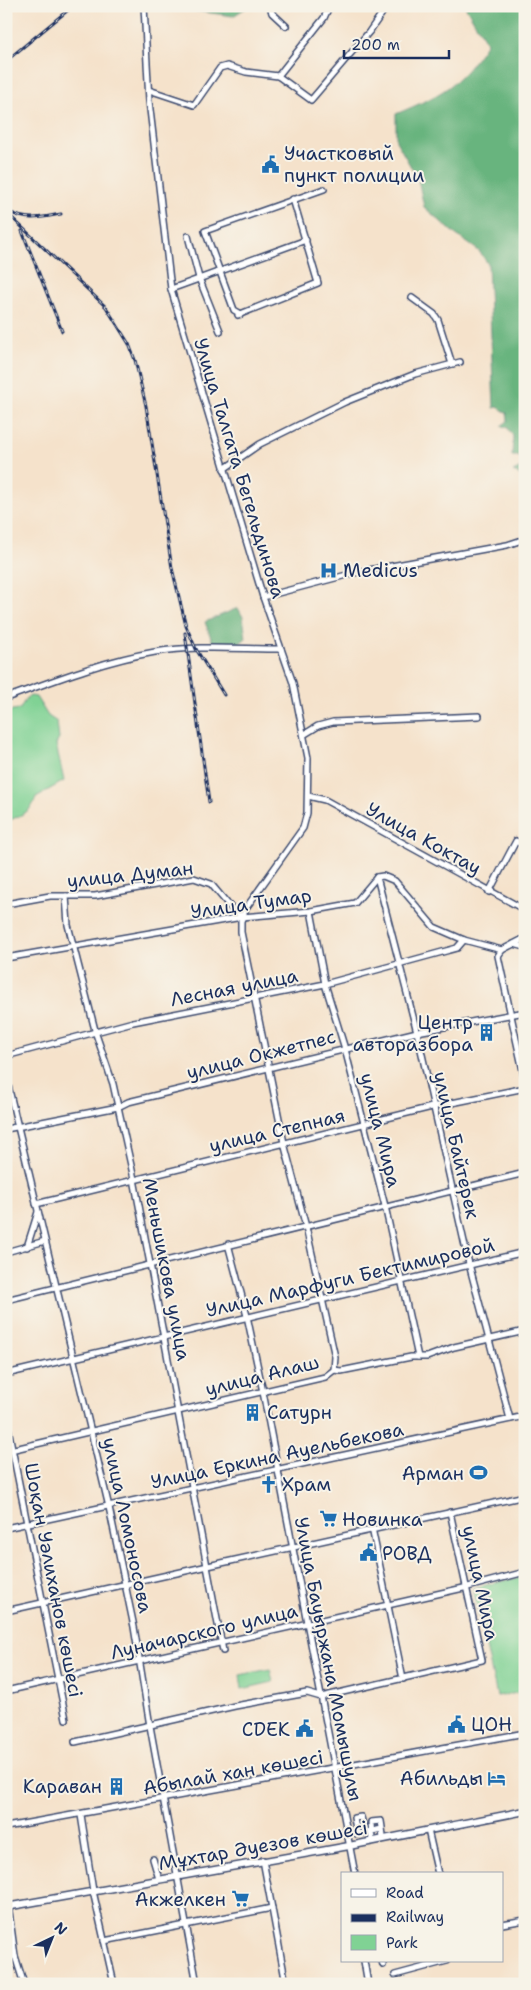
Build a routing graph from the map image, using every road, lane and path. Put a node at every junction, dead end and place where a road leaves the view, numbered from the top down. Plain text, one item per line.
1 (144, 6) edge
2 (270, 6) edge
3 (387, 6) edge
4 (328, 9) dead end
5 (286, 26) dead end
6 (278, 76) junction
7 (148, 90) junction
8 (324, 189) dead end
9 (293, 199) junction
10 (188, 236) dead end
11 (306, 240) junction
12 (220, 271) junction
13 (199, 278) junction
14 (171, 289) junction
15 (412, 298) dead end
16 (220, 331) dead end
17 (460, 362) dead end
18 (452, 364) junction
19 (224, 469) junction
20 (525, 539) edge
21 (262, 597) junction
22 (280, 649) junction
23 (6, 698) edge
24 (479, 716) dead end
25 (305, 734) junction
26 (308, 796) junction
27 (525, 846) edge
28 (377, 877) junction
29 (489, 892) junction
30 (66, 896) junction
31 (6, 904) edge
32 (525, 910) edge
33 (311, 911) junction
34 (242, 917) junction
35 (525, 938) edge
36 (464, 940) junction
37 (514, 944) junction
38 (74, 946) junction
39 (525, 947) edge
40 (502, 950) junction
41 (6, 958) edge
42 (400, 963) junction
43 (325, 984) junction
44 (256, 999) junction
45 (525, 1012) edge
46 (509, 1015) junction
47 (417, 1032) junction
48 (96, 1034) junction
49 (345, 1049) junction
50 (6, 1056) edge
51 (269, 1067) junction
52 (6, 1077) edge
53 (525, 1080) edge
54 (525, 1088) edge
55 (118, 1107) junction
56 (432, 1107) junction
57 (363, 1125) junction
58 (19, 1126) junction
59 (6, 1129) edge
60 (284, 1143) junction
61 (525, 1173) edge
62 (134, 1179) junction
63 (452, 1191) junction
64 (36, 1204) junction
65 (385, 1206) junction
66 (38, 1211) junction
67 (306, 1227) junction
68 (45, 1241) junction
69 (228, 1244) junction
70 (27, 1247) junction
71 (6, 1252) edge
72 (525, 1252) edge
73 (469, 1264) junction
74 (149, 1266) junction
75 (401, 1280) junction
76 (56, 1288) junction
77 (6, 1300) edge
78 (322, 1300) junction
79 (247, 1316) junction
80 (525, 1331) edge
81 (164, 1336) junction
82 (488, 1340) junction
83 (417, 1351) junction
84 (74, 1357) junction
85 (412, 1357) junction
86 (418, 1357) junction
87 (334, 1370) junction
88 (6, 1374) edge
89 (262, 1392) junction
90 (178, 1411) junction
91 (525, 1416) edge
92 (6, 1418) edge
93 (510, 1419) junction
94 (92, 1430) junction
95 (14, 1449) junction
96 (6, 1451) edge
97 (278, 1470) junction
98 (194, 1488) junction
99 (525, 1496) edge
100 (109, 1507) junction
101 (450, 1512) junction
102 (28, 1524) junction
103 (6, 1528) edge
104 (372, 1528) junction
105 (292, 1548) junction
106 (208, 1567) junction
107 (525, 1572) edge
108 (124, 1584) junction
109 (468, 1587) junction
110 (44, 1603) junction
111 (388, 1605) junction
112 (6, 1611) edge
113 (307, 1623) junction
114 (222, 1642) junction
115 (223, 1651) dead end
116 (140, 1661) junction
117 (58, 1679) junction
118 (403, 1679) junction
119 (6, 1691) edge
120 (321, 1697) junction
121 (66, 1719) dead end
122 (150, 1726) junction
123 (525, 1733) edge
124 (76, 1742) dead end
125 (335, 1769) junction
126 (164, 1800) junction
127 (525, 1811) edge
128 (81, 1815) junction
129 (6, 1827) edge
130 (382, 1829) junction
131 (428, 1830) junction
132 (365, 1832) dead end
133 (371, 1832) junction
134 (383, 1839) junction
135 (372, 1841) junction
136 (349, 1846) junction
137 (153, 1859) dead end
138 (263, 1860) junction
139 (354, 1872) edge
140 (438, 1872) edge
141 (177, 1875) junction
142 (159, 1878) junction
143 (6, 1889) edge
144 (93, 1891) junction
145 (8, 1907) edge
146 (272, 1908) junction
147 (525, 1920) edge
148 (504, 1924) edge
149 (187, 1926) junction
150 (104, 1941) junction
151 (15, 1956) junction
152 (6, 1957) edge
153 (364, 1962) edge
154 (444, 1962) edge
155 (395, 1975) dead end
156 (24, 1984) edge
157 (114, 1984) edge
158 (197, 1984) edge
159 (286, 1984) edge
160 (368, 1984) edge

1 - 7 street, Улица Талгата Бегельдинова
2 - 5 street
3 - 6 street
4 - 6 street
6 - 7 street
7 - 14 street, Улица Талгата Бегельдинова
8 - 9 street
9 - 11 street
9 - 12 street
10 - 13 street
11 - 12 street
11 - 12 street
12 - 13 street
13 - 14 street
13 - 16 street
14 - 19 street, Улица Талгата Бегельдинова
15 - 18 street
17 - 18 street
18 - 19 street
19 - 21 street, Улица Талгата Бегельдинова
20 - 21 street
21 - 22 street, Улица Талгата Бегельдинова
22 - 23 street
22 - 25 street, Улица Талгата Бегельдинова
24 - 25 street
25 - 26 street, Улица Талгата Бегельдинова
26 - 29 street, Улица Коктау
26 - 34 street, Улица Талгата Бегельдинова
27 - 29 street
28 - 33 street, Улица Тумар
28 - 36 street
28 - 42 street, улица Байтерек
29 - 32 street, Улица Коктау
30 - 31 street, улица Думан
30 - 34 street, улица Думан
30 - 38 street, Меньшикова улица
33 - 34 street, Улица Тумар
33 - 43 street, улица Мира
34 - 38 street, Улица Тумар
34 - 44 street
35 - 37 street
36 - 40 street
36 - 42 street, Лесная улица
37 - 39 street
37 - 40 street
38 - 41 street, Улица Тумар
38 - 48 street, Меньшикова улица
40 - 46 street
42 - 43 street, Лесная улица
42 - 47 street, улица Байтерек
43 - 44 street, Лесная улица
43 - 49 street, улица Мира
44 - 48 street, Лесная улица
44 - 51 street
45 - 46 street, улица Окжетпес
46 - 47 street, улица Окжетпес
46 - 53 street
47 - 49 street, улица Окжетпес
47 - 56 street, улица Байтерек
48 - 50 street, Лесная улица
48 - 55 street, Меньшикова улица
49 - 51 street, улица Окжетпес
49 - 57 street, улица Мира
51 - 55 street, улица Окжетпес
51 - 60 street
52 - 58 street, улица Ломоносова
54 - 56 street, улица Степная
55 - 58 street, улица Окжетпес
55 - 62 street, Меньшикова улица
56 - 57 street, улица Степная
56 - 63 street, улица Байтерек
57 - 60 street, улица Степная
57 - 65 street, улица Мира
58 - 59 street, улица Окжетпес
58 - 64 street, улица Ломоносова
60 - 62 street, улица Степная
60 - 67 street
61 - 63 street
62 - 64 street, улица Степная
62 - 74 street, Меньшикова улица
63 - 65 street
63 - 73 street, улица Байтерек
64 - 66 street, улица Ломоносова
65 - 67 street
65 - 75 street, улица Мира
66 - 68 street, улица Ломоносова
66 - 70 street
67 - 69 street
67 - 78 street
68 - 70 street
68 - 76 street, улица Ломоносова
69 - 74 street
69 - 79 street, Улица Бауыржана Момышулы
70 - 71 street
72 - 73 street, Улица Марфуги Бектимировой
73 - 75 street, Улица Марфуги Бектимировой
73 - 82 street, улица Байтерек
74 - 76 street
74 - 81 street, Меньшикова улица
75 - 78 street, Улица Марфуги Бектимировой
75 - 83 street, улица Мира
76 - 77 street
76 - 84 street, улица Ломоносова
78 - 79 street, Улица Марфуги Бектимировой
78 - 87 street
79 - 81 street, Улица Марфуги Бектимировой
79 - 89 street, Улица Бауыржана Момышулы
80 - 82 street, улица Алаш
81 - 84 street, Улица Марфуги Бектимировой
81 - 90 street, Меньшикова улица
82 - 86 street, улица Алаш
82 - 93 street, улица Байтерек
83 - 85 street
83 - 86 street, улица Мира
84 - 88 street, Улица Марфуги Бектимировой
84 - 94 street, улица Ломоносова
85 - 86 street, улица Алаш
85 - 87 street, улица Алаш
87 - 89 street, улица Алаш
89 - 90 street, улица Алаш
89 - 97 street, Улица Бауыржана Момышулы
90 - 94 street, улица Алаш
90 - 98 street, Меньшикова улица
91 - 93 street, Улица Еркина Ауельбекова
92 - 95 street, Шоқан Уәлиханов көшесі
93 - 97 street, Улица Еркина Ауельбекова
94 - 95 street, улица Алаш
94 - 100 street, улица Ломоносова
95 - 96 street, улица Алаш
95 - 102 street, Шоқан Уәлиханов көшесі
97 - 98 street, Улица Еркина Ауельбекова
97 - 105 street, Улица Бауыржана Момышулы
98 - 100 street, Улица Еркина Ауельбекова
98 - 106 street, Меньшикова улица
99 - 101 street
100 - 102 street, Улица Еркина Ауельбекова
100 - 108 street, улица Ломоносова
101 - 104 street
101 - 109 street, улица Мира
102 - 103 street, Улица Еркина Ауельбекова
102 - 110 street, Шоқан Уәлиханов көшесі
104 - 105 street
104 - 111 street
105 - 106 street
105 - 113 street, Улица Бауыржана Момышулы
106 - 108 street
106 - 114 street, Меньшикова улица
107 - 109 street, Луначарского улица
108 - 110 street
108 - 116 street, улица Ломоносова
109 - 111 street, Луначарского улица
109 - 118 street, улица Мира
110 - 112 street
110 - 117 street, Шоқан Уәлиханов көшесі
111 - 113 street, Луначарского улица
111 - 118 street
113 - 114 street, Луначарского улица
113 - 120 street, Улица Бауыржана Момышулы
114 - 115 street, Меньшикова улица
114 - 116 street, Луначарского улица
116 - 117 street, Луначарского улица
116 - 122 street, улица Ломоносова
117 - 119 street, Луначарского улица
117 - 121 street, Шоқан Уәлиханов көшесі
118 - 120 street
120 - 122 street
120 - 125 street, Улица Бауыржана Момышулы
122 - 124 street
122 - 126 street, улица Ломоносова
123 - 125 street, Абылай хан көшесі
125 - 126 street, Абылай хан көшесі
125 - 136 street, Улица Бауыржана Момышулы
126 - 128 street, Абылай хан көшесі
126 - 141 street, улица Ломоносова
127 - 131 main road, Мұхтар Әуезов көшесі
128 - 129 street, Абылай хан көшесі
128 - 144 street
130 - 133 street
130 - 133 street
130 - 134 street
131 - 134 main road, Мұхтар Әуезов көшесі
131 - 140 street
132 - 133 street
133 - 135 street
134 - 135 main road, Мұхтар Әуезов көшесі
135 - 136 main road, Мұхтар Әуезов көшесі
136 - 138 main road, Мұхтар Әуезов көшесі
136 - 139 street, Улица Бауыржана Момышулы
137 - 142 street
138 - 141 main road, Мұхтар Әуезов көшесі
138 - 146 street
141 - 142 main road, Мұхтар Әуезов көшесі
141 - 149 street, улица Ломоносова
142 - 144 main road, Мұхтар Әуезов көшесі
143 - 145 street
144 - 145 main road, Мұхтар Әуезов көшесі
144 - 150 street
145 - 151 street
146 - 149 street
146 - 159 street
147 - 148 street
149 - 150 street
149 - 158 street, улица Ломоносова
150 - 157 street
151 - 152 street
151 - 156 street
153 - 160 street
154 - 155 street

